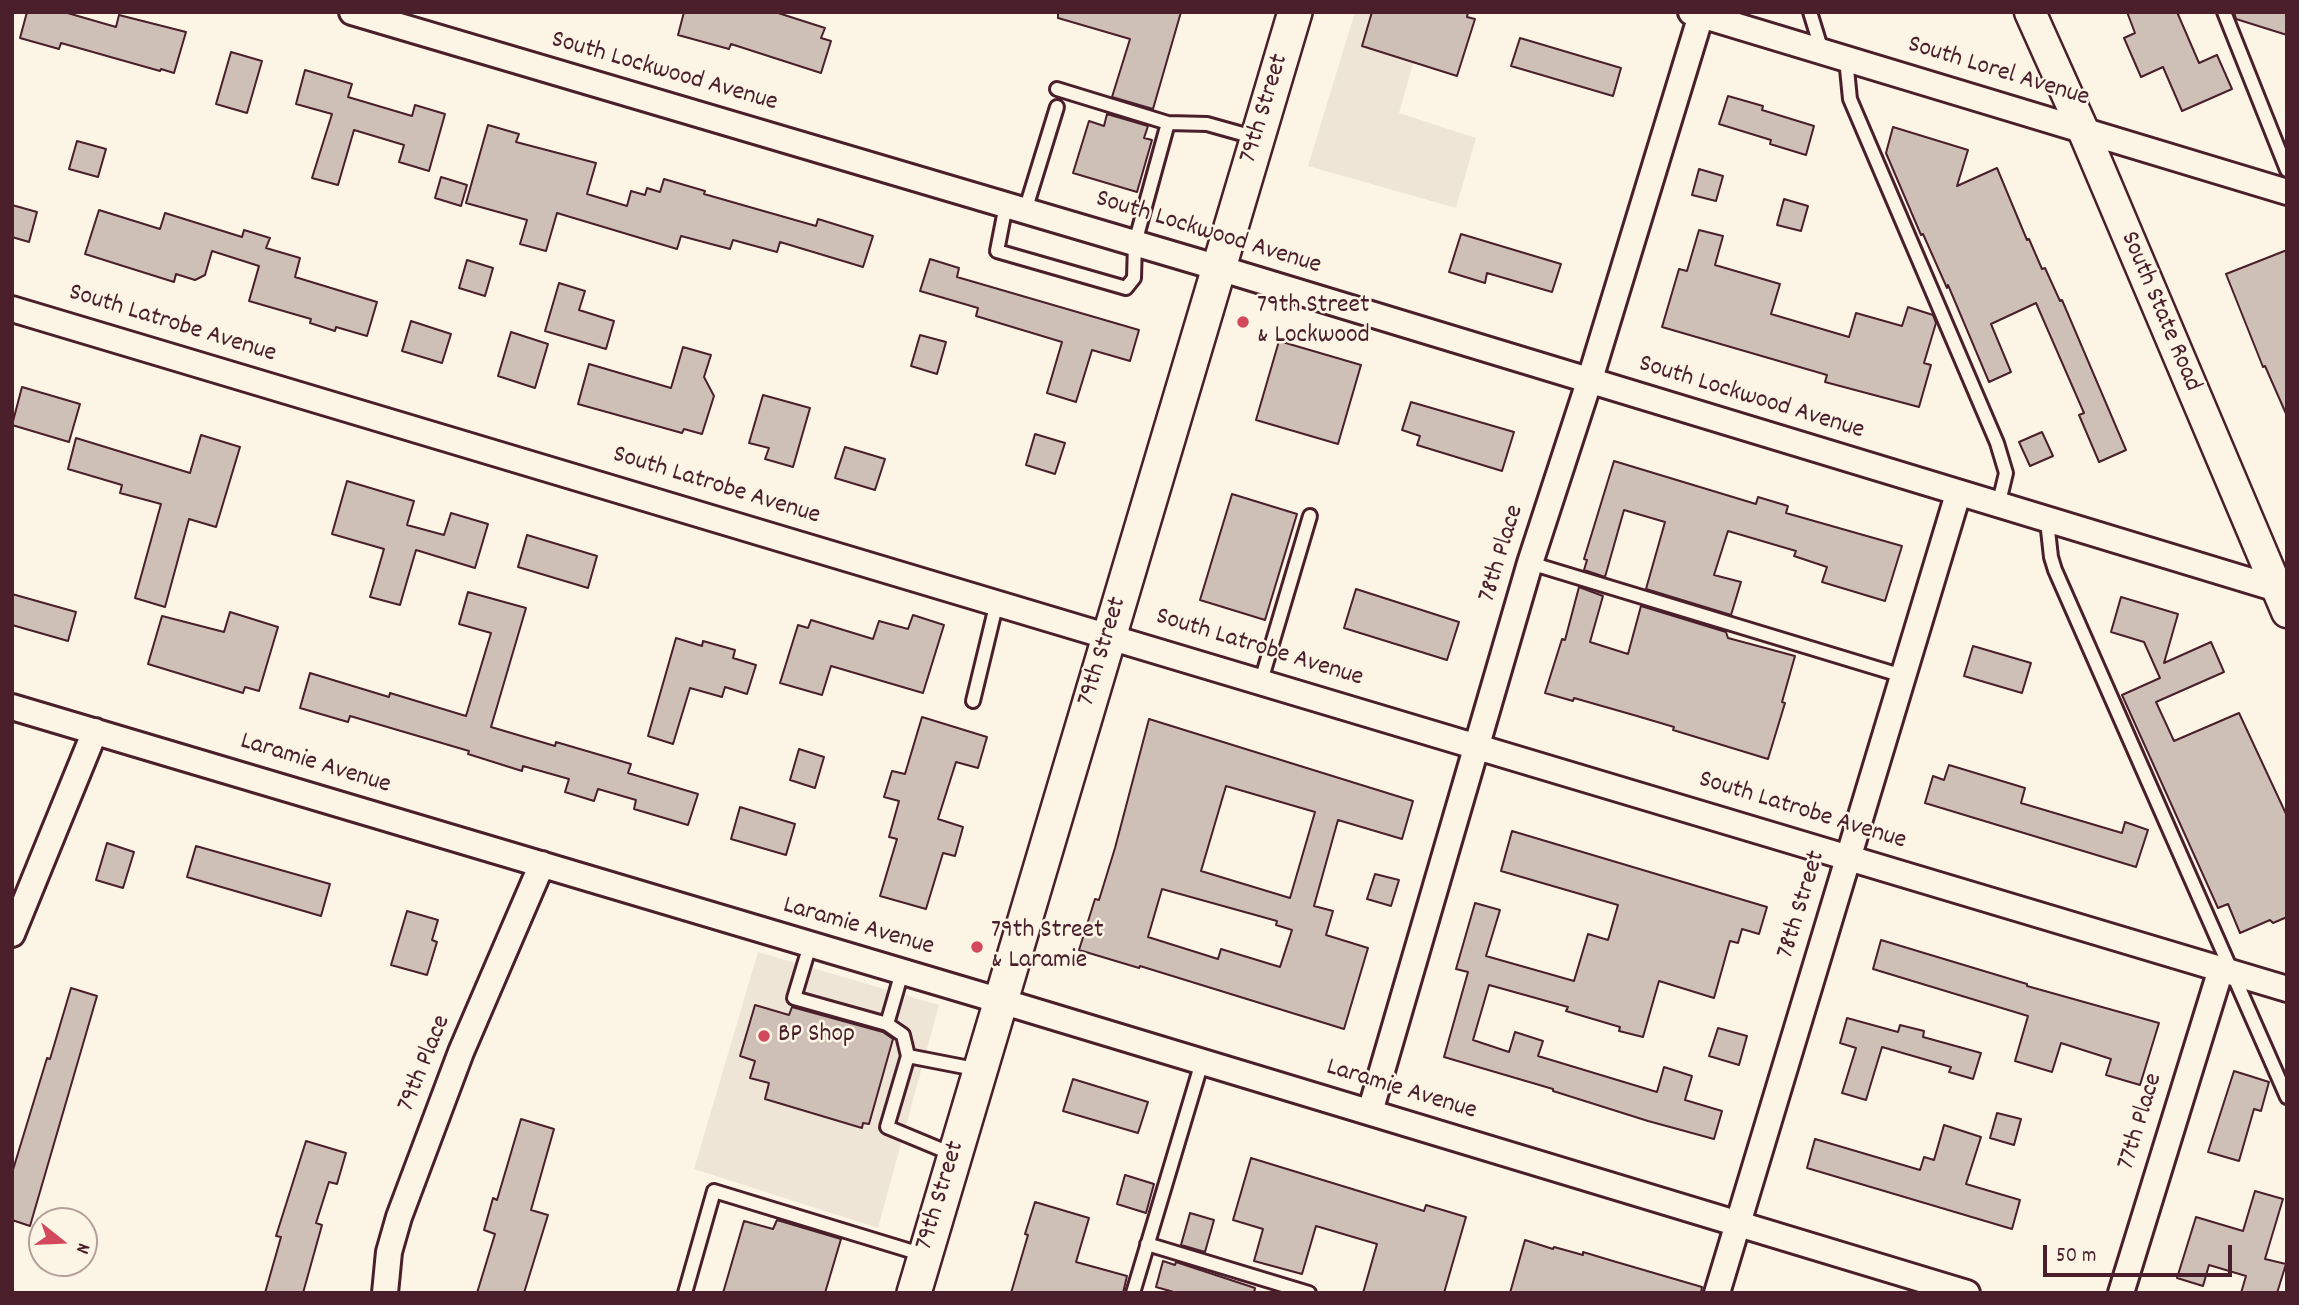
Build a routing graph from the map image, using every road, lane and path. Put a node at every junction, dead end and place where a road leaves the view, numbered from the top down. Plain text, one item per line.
1 (352, 12) edge
2 (1295, 12) edge
3 (1810, 12) edge
4 (2031, 12) edge
5 (2224, 12) edge
6 (1696, 14) edge
7 (1834, 55) junction
8 (1057, 89) dead end
9 (1057, 107) dead end
10 (1168, 122) junction
11 (2083, 130) junction
12 (1257, 138) junction
13 (2287, 170) edge
14 (2287, 192) edge
15 (1016, 208) junction
16 (1135, 243) junction
17 (1219, 268) junction
18 (12, 309) edge
19 (1590, 379) junction
20 (1958, 494) junction
21 (1998, 506) junction
22 (1310, 516) dead end
23 (2047, 521) junction
24 (1530, 563) junction
25 (2283, 598) edge
26 (997, 602) junction
27 (1110, 635) junction
28 (1903, 677) junction
29 (1261, 681) junction
30 (973, 701) dead end
31 (12, 706) edge
32 (96, 731) junction
33 (1477, 746) junction
34 (1849, 857) junction
35 (542, 864) junction
36 (12, 934) edge
37 (810, 945) junction
38 (2226, 970) junction
39 (902, 972) junction
40 (2287, 989) edge
41 (1001, 1001) junction
42 (887, 1024) junction
43 (908, 1056) junction
44 (1202, 1062) junction
45 (980, 1070) junction
46 (2287, 1097) edge
47 (1370, 1112) junction
48 (955, 1155) junction
49 (1737, 1223) junction
50 (1147, 1244) junction
51 (925, 1255) junction
52 (385, 1293) edge
53 (685, 1293) edge
54 (914, 1293) edge
55 (1133, 1293) edge
56 (1309, 1293) edge
57 (1717, 1293) edge
58 (1967, 1293) edge
59 (2121, 1293) edge

1 - 15 street, South Lockwood Avenue
2 - 12 main road, 79th Street
3 - 7 lane
4 - 11 street, South State Road
5 - 13 lane
6 - 7 street, South Lorel Avenue
6 - 19 street, 78th Place
7 - 11 street, South Lorel Avenue
7 - 21 lane
8 - 10 lane
9 - 15 lane
10 - 12 lane
10 - 16 lane
11 - 14 street, South Lorel Avenue
11 - 25 street, South State Road
12 - 17 main road, 79th Street
15 - 16 street, South Lockwood Avenue
15 - 16 lane
16 - 17 street, South Lockwood Avenue
17 - 19 street, South Lockwood Avenue
17 - 27 main road, 79th Street
18 - 26 street, South Latrobe Avenue
19 - 20 street, South Lockwood Avenue
19 - 24 street, 78th Place
20 - 21 street, South Lockwood Avenue
20 - 28 street, 78th Street
21 - 23 street, South Lockwood Avenue
22 - 29 lane
23 - 25 street, South Lockwood Avenue
23 - 38 lane
24 - 28 lane
24 - 33 street, 78th Place
26 - 27 street, South Latrobe Avenue
26 - 30 lane
27 - 29 street, South Latrobe Avenue
27 - 41 main road, 79th Street
28 - 34 street, 78th Street
29 - 33 street, South Latrobe Avenue
31 - 32 street, Laramie Avenue
32 - 35 street, Laramie Avenue
32 - 36 street
33 - 34 street, South Latrobe Avenue
33 - 47 street, 78th Place
34 - 38 street, South Latrobe Avenue
34 - 49 street, 78th Street
35 - 37 street, Laramie Avenue
35 - 52 street, 79th Place
37 - 39 street, Laramie Avenue
37 - 42 lane
38 - 40 street, South Latrobe Avenue
38 - 46 lane
38 - 59 street, 77th Place
39 - 41 street, Laramie Avenue
39 - 42 lane
41 - 44 street, Laramie Avenue
41 - 45 main road, 79th Street
42 - 43 lane
43 - 45 lane
43 - 48 lane
44 - 47 street, Laramie Avenue
44 - 50 lane
45 - 48 main road, 79th Street
47 - 49 street, Laramie Avenue
48 - 51 main road, 79th Street
49 - 57 street, 78th Street
49 - 58 street, Laramie Avenue
50 - 55 lane
50 - 56 lane
51 - 53 lane
51 - 54 main road, 79th Street

